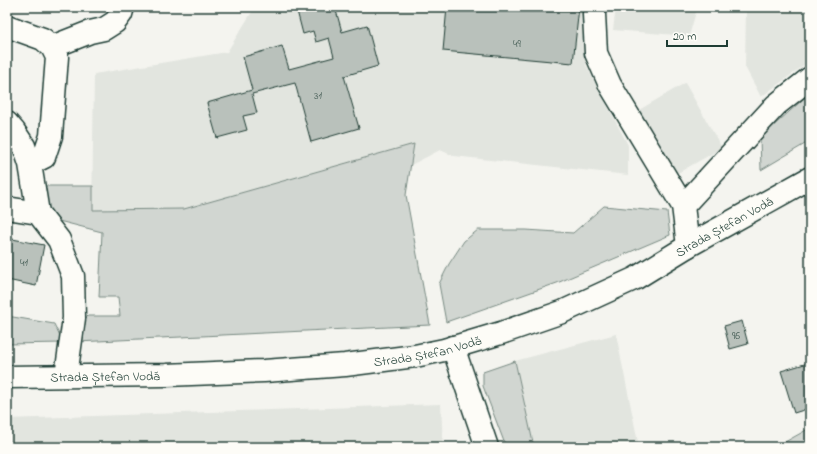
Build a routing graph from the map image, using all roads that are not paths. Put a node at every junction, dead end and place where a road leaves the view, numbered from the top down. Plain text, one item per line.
1 (123, 7) edge
2 (595, 7) edge
3 (7, 26) edge
4 (52, 47) junction
5 (810, 78) edge
6 (7, 123) edge
7 (30, 164) junction
8 (810, 178) edge
9 (683, 206) junction
10 (7, 208) edge
11 (38, 213) junction
12 (688, 246) junction
13 (453, 347) junction
14 (66, 376) junction
15 (7, 377) edge
16 (487, 447) edge

1 - 4 main road
2 - 9 main road
3 - 4 main road
4 - 7 main road
5 - 9 main road
6 - 7 main road
7 - 11 main road
8 - 12 main road, Strada Ștefan Vodă
9 - 12 main road
10 - 11 main road
11 - 14 main road
12 - 13 main road, Strada Ștefan Vodă
13 - 14 main road, Strada Ștefan Vodă
13 - 16 main road
14 - 15 main road, Strada Ștefan Vodă

